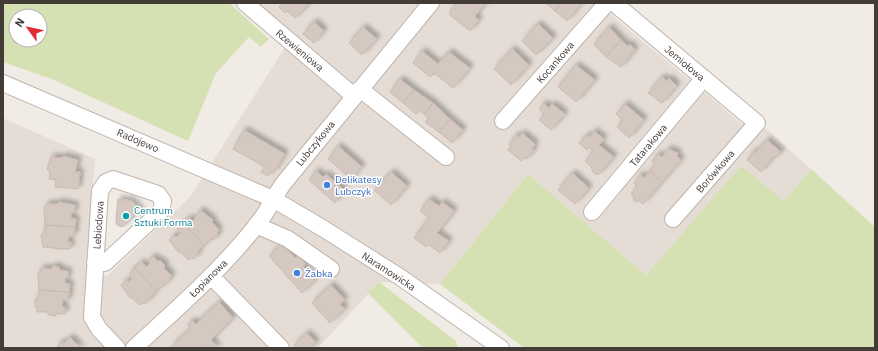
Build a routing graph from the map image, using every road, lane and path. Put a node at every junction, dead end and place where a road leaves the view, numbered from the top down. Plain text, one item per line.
1 (245, 3) edge
2 (431, 3) edge
3 (607, 3) edge
4 (614, 3) edge
5 (704, 78) junction
6 (3, 83) edge
7 (357, 92) junction
8 (503, 122) dead end
9 (757, 123) joint
10 (446, 157) dead end
11 (272, 199) junction
12 (592, 212) dead end
13 (673, 219) dead end
14 (256, 226) junction
15 (95, 263) junction
16 (331, 269) dead end
17 (211, 276) junction
18 (117, 348) edge
19 (134, 348) edge
20 (281, 348) edge
21 (501, 348) edge

1 - 7 street, Rzewieniowa
2 - 7 street, Lubczykowa
3 - 8 street, Kocankowa
4 - 5 street, Jemiołowa
5 - 9 street, Jemiołowa
5 - 12 street, Tatarakowa
6 - 11 street, Radojewo
7 - 10 street
7 - 11 street, Lubczykowa
9 - 13 street, Borówkowa
11 - 14 street, Łopianowa
11 - 21 street, Naramowicka
14 - 16 street
14 - 17 street, Łopianowa
15 - 15 street, Lebiodowa
15 - 18 street, Lebiodowa
17 - 19 street, Łopianowa
17 - 20 street

